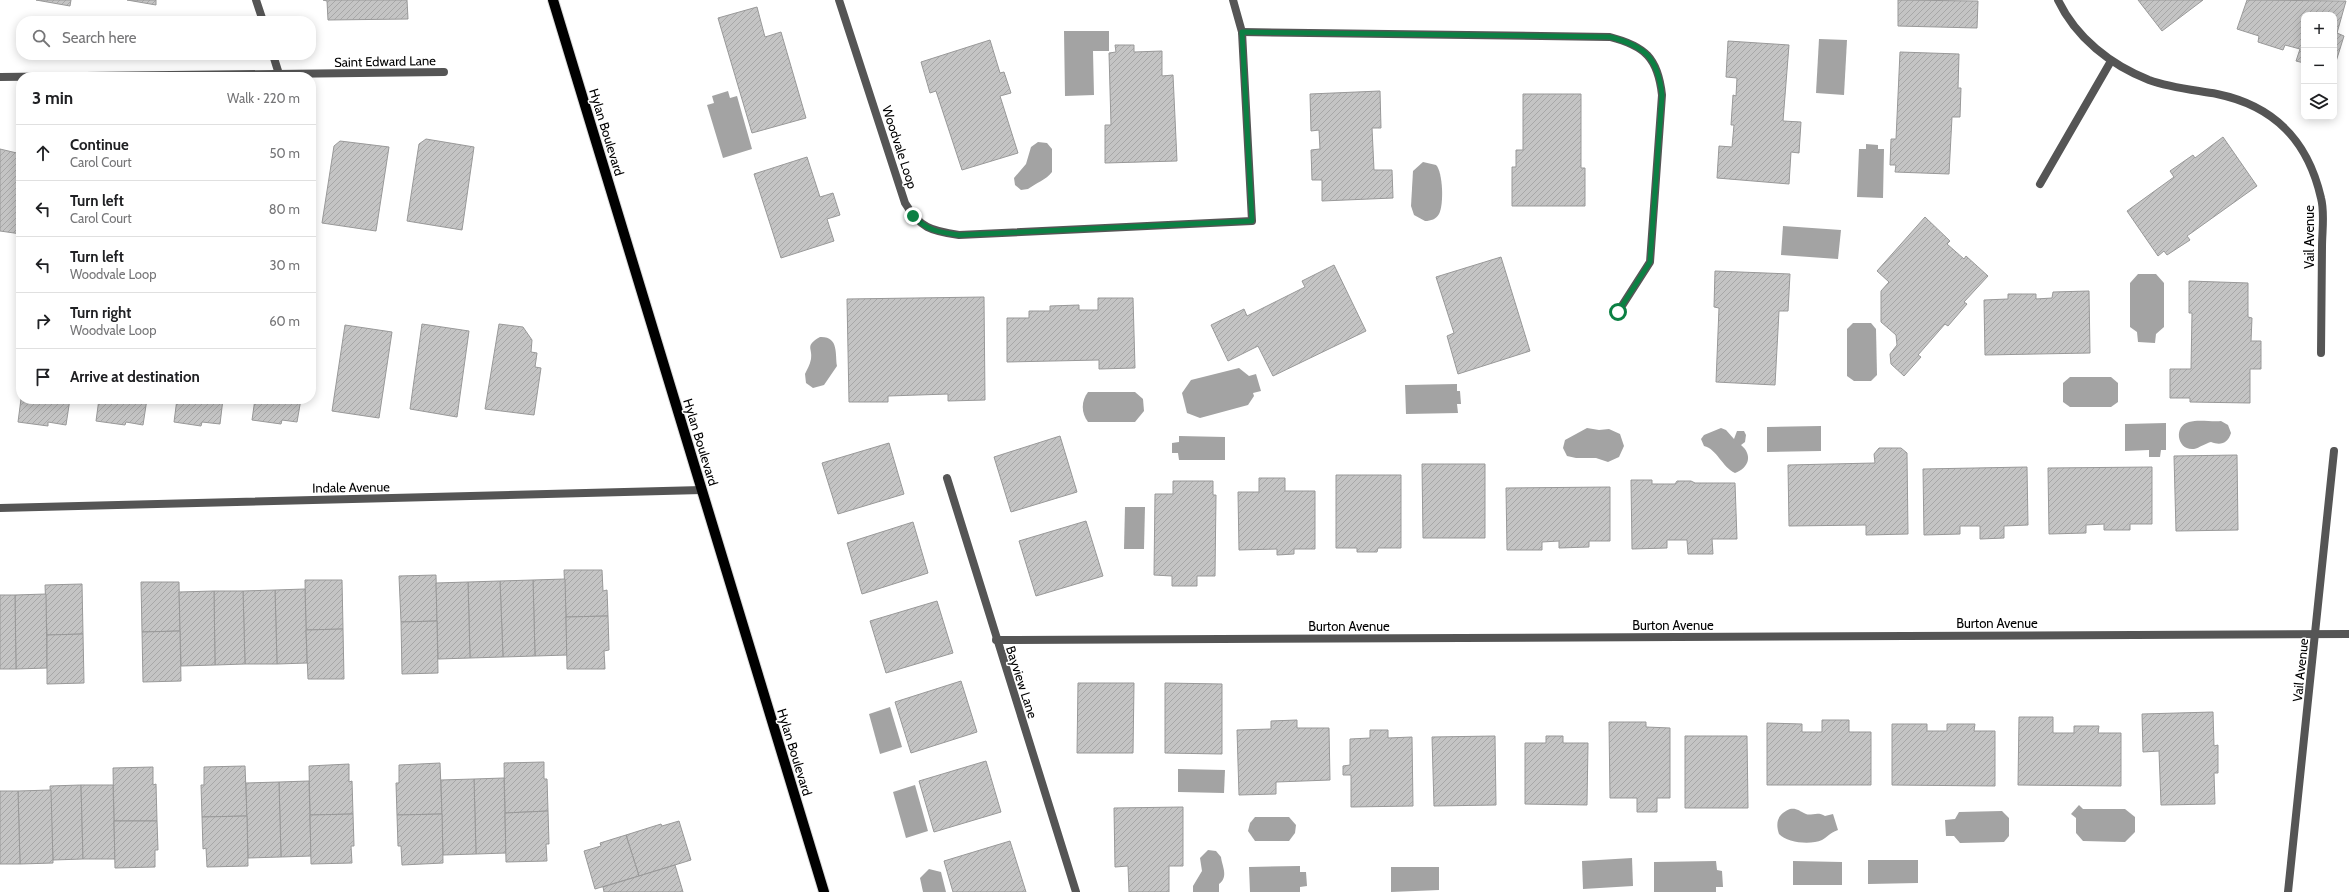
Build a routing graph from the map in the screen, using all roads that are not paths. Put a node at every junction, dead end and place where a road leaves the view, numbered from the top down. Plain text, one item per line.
1 (256, 0) edge
2 (553, 0) edge
3 (839, 0) edge
4 (1233, 0) edge
5 (2058, 0) edge
6 (261, 16) edge
7 (1242, 32) junction
8 (275, 60) edge
9 (2111, 61) junction
10 (278, 72) edge
11 (444, 72) dead end
12 (316, 74) edge
13 (0, 77) edge
14 (16, 77) edge
15 (2040, 184) dead end
16 (1618, 312) dead end
17 (2321, 353) dead end
18 (2334, 451) dead end
19 (947, 478) dead end
20 (702, 490) junction
21 (0, 508) edge
22 (2316, 634) junction
23 (2349, 634) edge
24 (996, 640) junction
25 (824, 892) edge
26 (1076, 892) edge
27 (2288, 892) edge

1 - 6 street
2 - 20 main road, Hylan Boulevard
3 - 7 street, Woodvale Loop
4 - 7 street, Woodvale Loop
5 - 9 street, Vail Avenue
7 - 16 street
8 - 10 street
9 - 15 street
9 - 17 street, Vail Avenue
11 - 12 street, Saint Edward Lane
13 - 14 street, Saint Edward Lane
18 - 22 street, Vail Avenue
19 - 24 street, Bayview Lane
20 - 21 street, Indale Avenue
20 - 25 main road, Hylan Boulevard
22 - 23 street, Burton Avenue
22 - 24 street, Burton Avenue
22 - 27 street, Vail Avenue
24 - 26 street, Bayview Lane

